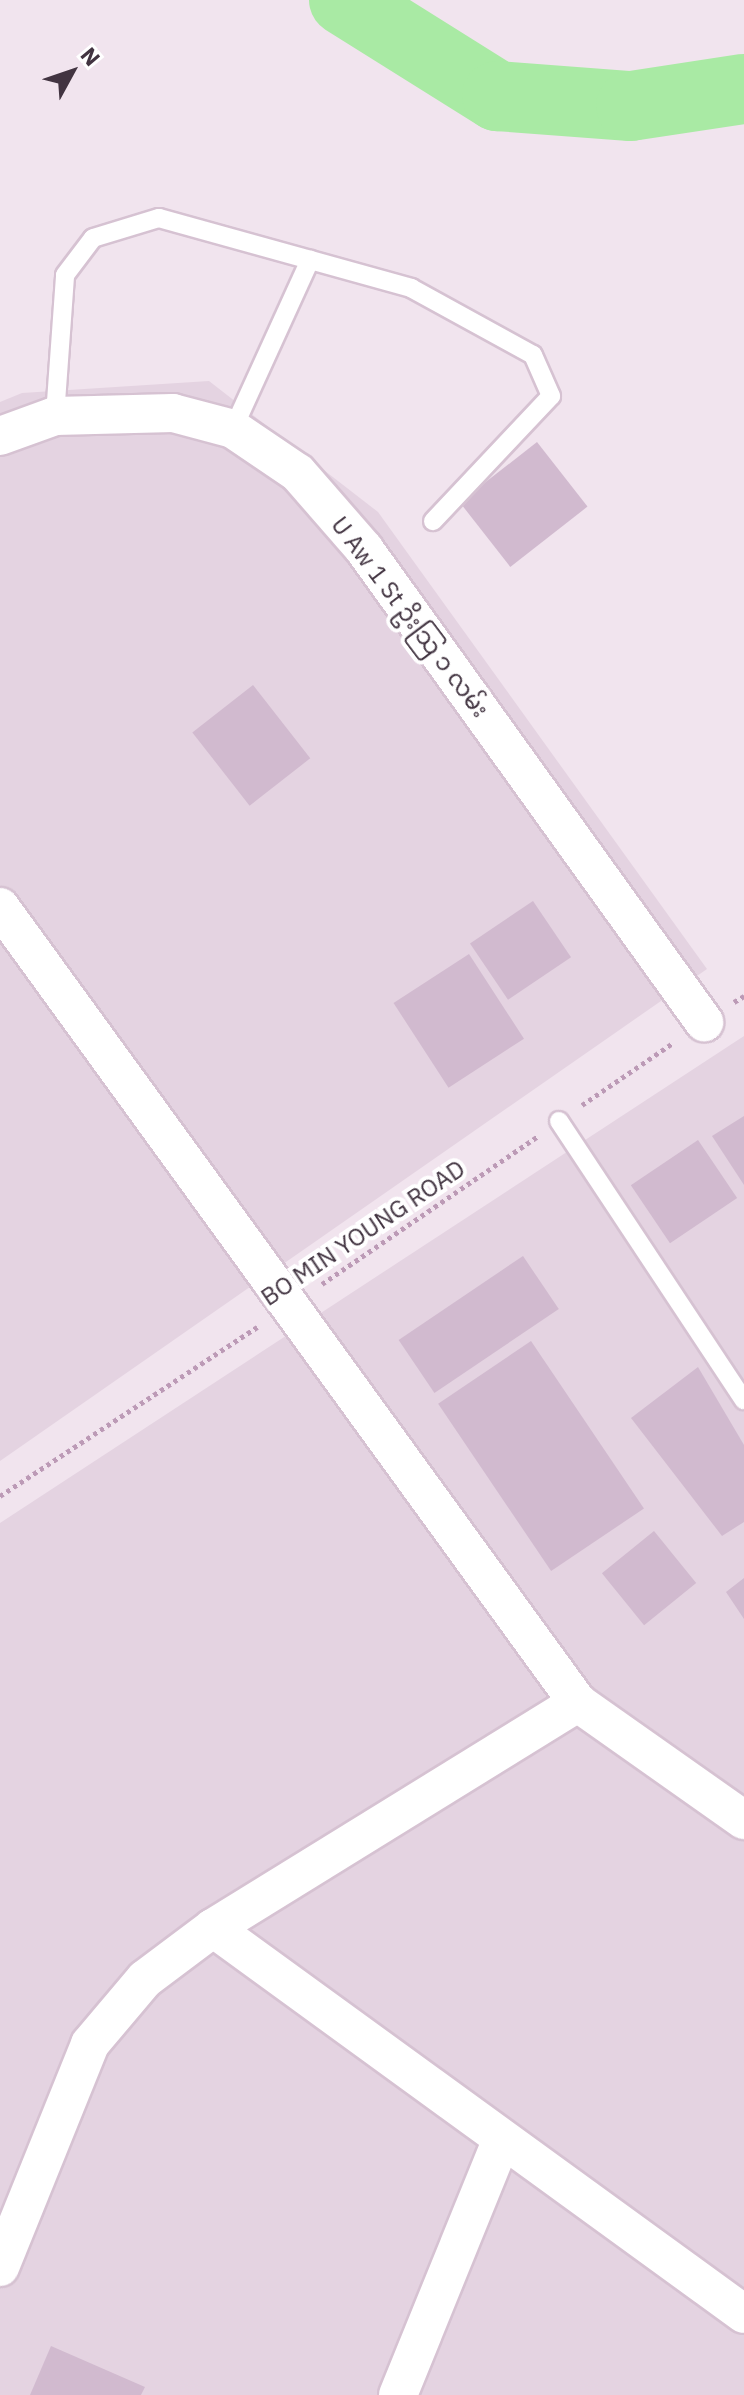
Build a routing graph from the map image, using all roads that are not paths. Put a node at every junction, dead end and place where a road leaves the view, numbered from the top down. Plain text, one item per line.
1 (310, 260) junction
2 (55, 416) junction
3 (233, 429) junction
4 (0, 436) edge
5 (433, 521) dead end
6 (2, 912) edge
7 (704, 1022) road end
8 (559, 1121) road end
9 (744, 1400) edge
10 (578, 1703) junction
11 (744, 1820) edge
12 (213, 1928) junction
13 (502, 2139) junction
14 (0, 2267) edge
15 (744, 2314) edge
16 (398, 2395) edge

1 - 2 lane
1 - 3 lane
1 - 5 lane
2 - 3 street, U Aw 1 St ဥိးသြ ၁ လမ်း
2 - 4 street, U Aw 1 St ဥိးသြ ၁ လမ်း
3 - 7 street, U Aw 1 St ဥိးသြ ၁ လမ်း
6 - 10 street
8 - 9 lane
10 - 11 street
10 - 12 street
12 - 13 street
12 - 14 street
13 - 15 street
13 - 16 street

